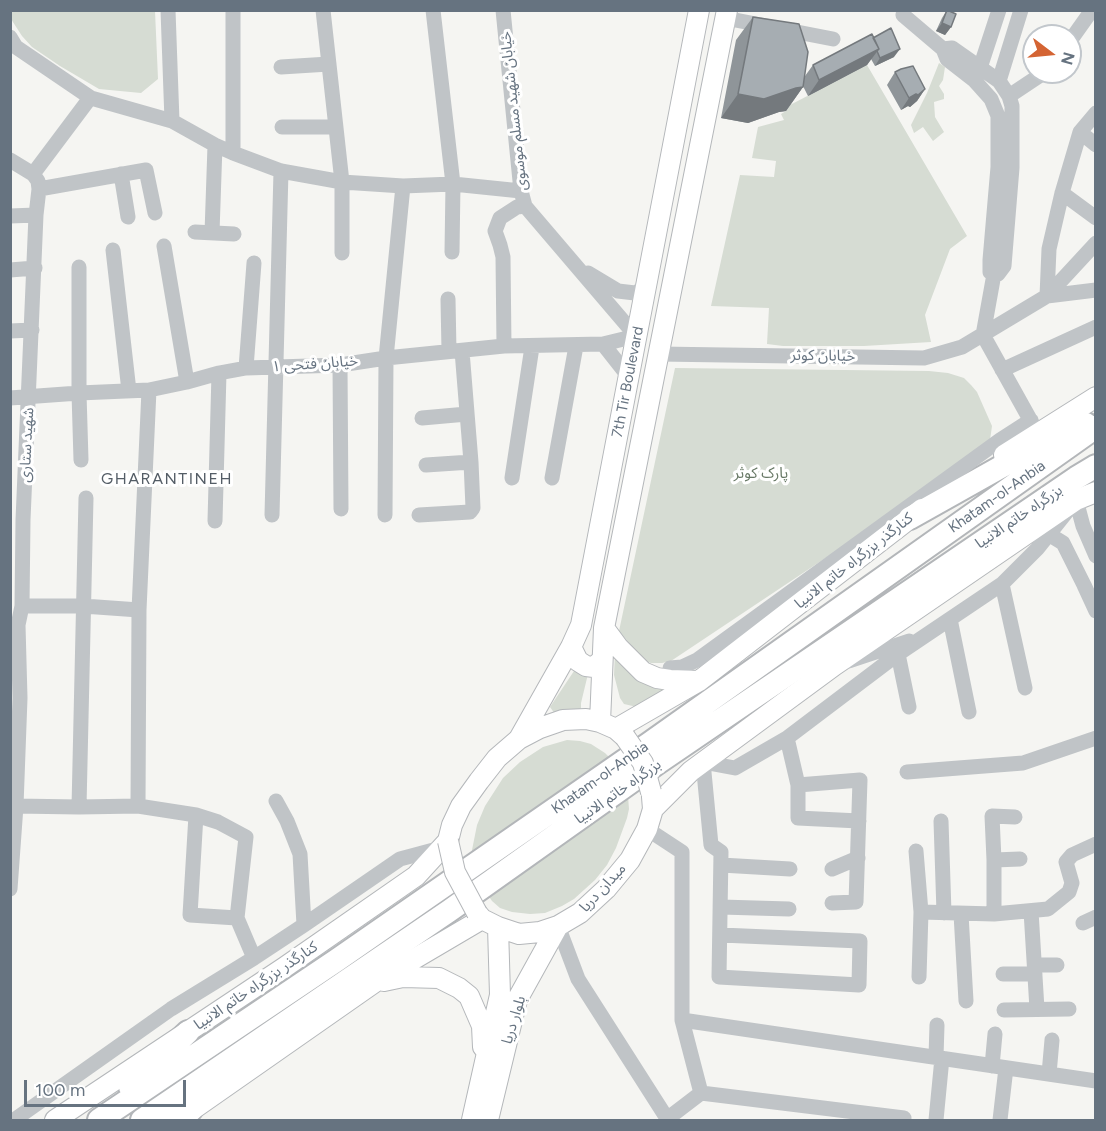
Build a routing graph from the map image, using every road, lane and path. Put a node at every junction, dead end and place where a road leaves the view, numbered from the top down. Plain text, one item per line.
1 (168, 10) edge
2 (233, 10) edge
3 (323, 10) edge
4 (433, 10) edge
5 (503, 10) edge
6 (904, 10) edge
7 (999, 10) edge
8 (1021, 10) edge
9 (1092, 10) edge
10 (699, 12) edge
11 (726, 14) edge
12 (1082, 24) edge
13 (10, 37) edge
14 (833, 39) dead end
15 (943, 49) junction
16 (329, 64) junction
17 (281, 67) dead end
18 (980, 68) junction
19 (999, 81) junction
20 (1027, 84) edge
21 (1009, 96) junction
22 (87, 102) dead end
23 (1095, 113) edge
24 (172, 121) junction
25 (282, 127) dead end
26 (336, 127) junction
27 (1080, 132) junction
28 (215, 145) junction
29 (1095, 145) edge
30 (233, 153) junction
31 (10, 160) edge
32 (281, 171) junction
33 (33, 174) junction
34 (121, 174) junction
35 (342, 182) junction
36 (453, 184) junction
37 (403, 186) junction
38 (39, 189) junction
39 (1062, 193) junction
40 (523, 199) junction
41 (663, 202) junction
42 (688, 206) junction
43 (155, 213) dead end
44 (36, 215) junction
45 (10, 216) edge
46 (128, 217) dead end
47 (1095, 218) edge
48 (195, 232) dead end
49 (212, 233) junction
50 (234, 234) dead end
51 (1095, 243) edge
52 (164, 246) dead end
53 (112, 250) dead end
54 (452, 252) dead end
55 (342, 253) dead end
56 (254, 263) dead end
57 (575, 266) junction
58 (79, 267) dead end
59 (996, 267) junction
60 (34, 268) junction
61 (10, 270) edge
62 (650, 271) junction
63 (1095, 290) edge
64 (1047, 296) junction
65 (448, 298) dead end
66 (1095, 327) edge
67 (32, 330) junction
68 (10, 331) edge
69 (983, 335) junction
70 (636, 336) junction
71 (603, 344) junction
72 (504, 346) junction
73 (532, 346) junction
74 (576, 346) junction
75 (456, 351) junction
76 (659, 354) junction
77 (386, 358) junction
78 (340, 365) junction
79 (246, 368) junction
80 (275, 368) junction
81 (1002, 370) junction
82 (219, 373) junction
83 (629, 376) junction
84 (187, 382) junction
85 (149, 390) junction
86 (129, 391) junction
87 (79, 393) junction
88 (29, 396) junction
89 (1095, 396) edge
90 (10, 398) edge
91 (467, 414) junction
92 (422, 418) dead end
93 (1095, 421) edge
94 (1034, 426) junction
95 (1095, 427) edge
96 (81, 460) dead end
97 (471, 462) junction
98 (426, 465) dead end
99 (512, 478) dead end
100 (552, 478) dead end
101 (1087, 481) edge
102 (86, 498) dead end
103 (341, 509) dead end
104 (419, 514) dead end
105 (272, 515) dead end
106 (385, 515) dead end
107 (909, 518) junction
108 (216, 521) dead end
109 (1090, 530) edge
110 (1050, 535) junction
111 (1095, 556) edge
112 (17, 569) edge
113 (1002, 584) junction
114 (22, 606) junction
115 (83, 606) junction
116 (139, 610) junction
117 (1095, 611) edge
118 (950, 619) junction
119 (14, 625) edge
120 (604, 628) junction
121 (925, 636) junction
122 (571, 647) junction
123 (898, 654) junction
124 (15, 658) edge
125 (602, 660) junction
126 (835, 665) junction
127 (670, 668) dead end
128 (699, 681) junction
129 (1024, 688) dead end
130 (15, 698) edge
131 (909, 707) dead end
132 (969, 712) dead end
133 (614, 729) junction
134 (787, 738) junction
135 (1095, 738) edge
136 (519, 739) junction
137 (703, 762) junction
138 (14, 766) edge
139 (907, 772) dead end
140 (798, 784) junction
141 (652, 800) junction
142 (276, 801) dead end
143 (16, 806) junction
144 (138, 806) junction
145 (79, 807) junction
146 (196, 815) junction
147 (1015, 817) dead end
148 (859, 820) junction
149 (941, 820) dead end
150 (647, 829) junction
151 (444, 844) junction
152 (1095, 844) edge
153 (916, 851) dead end
154 (858, 858) junction
155 (1020, 859) dead end
156 (994, 860) junction
157 (721, 865) junction
158 (790, 869) dead end
159 (832, 869) dead end
160 (10, 889) edge
161 (832, 903) dead end
162 (721, 907) junction
163 (789, 909) dead end
164 (1031, 911) junction
165 (921, 912) junction
166 (944, 913) junction
167 (961, 914) junction
168 (994, 914) junction
169 (237, 918) junction
170 (486, 920) junction
171 (304, 926) junction
172 (558, 926) junction
173 (721, 935) junction
174 (254, 958) junction
175 (1057, 965) dead end
176 (1035, 969) junction
177 (1003, 974) dead end
178 (919, 977) dead end
179 (375, 982) junction
180 (966, 1000) dead end
181 (1037, 1009) junction
182 (1069, 1009) dead end
183 (1004, 1010) dead end
184 (682, 1020) junction
185 (937, 1025) dead end
186 (188, 1032) junction
187 (995, 1034) dead end
188 (1052, 1040) dead end
189 (939, 1058) junction
190 (999, 1067) junction
191 (484, 1070) junction
192 (1049, 1074) junction
193 (1095, 1081) edge
194 (701, 1093) junction
195 (184, 1115) edge
196 (904, 1118) dead end
197 (14, 1120) edge
198 (55, 1120) edge
199 (97, 1120) edge
200 (142, 1120) edge
201 (171, 1120) edge
202 (472, 1120) edge
203 (488, 1120) edge
204 (667, 1120) edge
205 (936, 1120) edge
206 (1000, 1120) edge

1 - 24 street
2 - 30 street
3 - 16 street
4 - 36 street
5 - 40 street, خیابان شهید مسلم موسوی
6 - 15 street
7 - 18 street
8 - 19 street
9 - 12 street
10 - 11 main road
10 - 41 main road, 7th Tir Boulevard
11 - 14 street
11 - 42 main road, 7th Tir Boulevard
13 - 24 street
15 - 18 street
15 - 59 street
16 - 17 street
16 - 26 street
18 - 19 street
19 - 21 street
20 - 21 street
21 - 59 street
22 - 33 street
23 - 27 street
24 - 28 street
25 - 26 street
26 - 35 street
27 - 29 street
27 - 39 street
28 - 30 street
28 - 49 street
30 - 32 street
31 - 33 street
32 - 35 street
32 - 80 street
33 - 38 street
34 - 38 street
34 - 43 street
34 - 46 street
35 - 37 street
35 - 55 street
36 - 37 street
36 - 40 street
36 - 54 street
37 - 77 street
38 - 44 street, شهید ستاری
39 - 47 street
39 - 64 street
40 - 57 street, خیابان شهید مسلم موسوی
40 - 72 street
41 - 42 main road
41 - 62 main road, 7th Tir Boulevard
42 - 76 main road, 7th Tir Boulevard
44 - 45 street
44 - 60 street, شهید ستاری
48 - 49 street
49 - 50 street
51 - 64 street
52 - 84 street
53 - 86 street
56 - 79 street
57 - 62 street, خیابان شهید مسلم موسوی
57 - 70 street, خیابان شهید مسلم موسوی
58 - 87 street
59 - 69 street
60 - 61 street
60 - 67 street, شهید ستاری
62 - 70 main road, 7th Tir Boulevard
63 - 64 street
64 - 69 street, خیابان کوثر
65 - 75 street
66 - 81 street
67 - 68 street
67 - 88 street, شهید ستاری
69 - 76 street, خیابان کوثر
69 - 81 street
70 - 71 street, خیابان فتحی ۱
70 - 83 main road, 7th Tir Boulevard
71 - 74 street, خیابان فتحی ۱
71 - 83 street
72 - 73 street, خیابان فتحی ۱
72 - 75 street, خیابان فتحی ۱
73 - 74 street, خیابان فتحی ۱
73 - 99 street
74 - 100 street
75 - 77 street, خیابان فتحی ۱
75 - 91 street
76 - 120 main road, 7th Tir Boulevard
77 - 78 street, خیابان فتحی ۱
77 - 106 street
78 - 80 street, خیابان فتحی ۱
78 - 103 street
79 - 80 street, خیابان فتحی ۱
79 - 82 street, خیابان فتحی ۱
80 - 105 street
81 - 94 street
82 - 84 street, خیابان فتحی ۱
82 - 108 street
83 - 122 main road, 7th Tir Boulevard
84 - 85 street, خیابان فتحی ۱
85 - 86 street, خیابان فتحی ۱
85 - 116 street
86 - 87 street, خیابان فتحی ۱
87 - 88 street, خیابان فتحی ۱
87 - 96 street
88 - 90 street, خیابان فتحی ۱
88 - 112 street, شهید ستاری
89 - 94 main road, کنارگذر بزرگراه خاتم الانبیا
91 - 92 street
91 - 97 street
93 - 107 highway
94 - 107 main road, کنارگذر بزرگراه خاتم الانبیا
94 - 127 street
95 - 199 highway, Khatam-ol-Anbia
97 - 98 street
97 - 104 street
101 - 109 street
101 - 110 street
101 - 126 main road
101 - 200 highway, بزرگراه خاتم الانبیا
102 - 115 street
107 - 128 main road, کنارگذر بزرگراه خاتم الانبیا
109 - 111 street
110 - 113 street
110 - 117 street
112 - 114 street, شهید ستاری
113 - 118 street
113 - 129 street
114 - 115 street
114 - 119 street, شهید ستاری
115 - 116 street
115 - 145 street
116 - 144 street
118 - 121 street
118 - 132 street
119 - 124 street, شهید ستاری
120 - 125 main road, 7th Tir Boulevard
120 - 128 main road
121 - 123 street
121 - 126 street
122 - 125 main road
122 - 136 main road, 7th Tir Boulevard
123 - 131 street
123 - 134 street
124 - 130 street, شهید ستاری
125 - 133 main road, 7th Tir Boulevard
126 - 137 main road
128 - 133 main road, کنارگذر بزرگراه خاتم الانبیا
130 - 138 street, شهید ستاری
133 - 136 main road
133 - 141 main road, bridge
134 - 137 street
134 - 140 street
135 - 139 street
136 - 151 main road
137 - 141 main road
137 - 157 street
138 - 143 street, شهید ستاری
140 - 148 street
140 - 148 street
141 - 150 main road, میدان دریا
142 - 171 street
143 - 145 street
143 - 160 street, شهید ستاری
144 - 145 street
144 - 146 street
146 - 169 street
146 - 169 street
147 - 156 street
148 - 154 street
149 - 166 street
150 - 172 main road, میدان دریا
150 - 184 street
151 - 170 main road, bridge
151 - 171 street
151 - 186 main road, کنارگذر بزرگراه خاتم الانبیا
152 - 164 street
153 - 165 street
154 - 159 street
154 - 161 street
155 - 156 street
156 - 168 street
157 - 158 street
157 - 162 street
162 - 163 street
162 - 173 street
164 - 168 street
164 - 176 street
165 - 166 street
165 - 178 street
166 - 167 street
167 - 168 street
167 - 180 street
169 - 174 street
170 - 172 main road, میدان دریا
170 - 179 main road
170 - 191 main road, بلوار دریا
171 - 174 street
172 - 203 main road, بلوار دریا
172 - 204 street
173 - 173 street
174 - 197 street
175 - 176 street
176 - 177 street
176 - 181 street
179 - 191 main road
179 - 195 main road
181 - 182 street
181 - 183 street
184 - 189 street
184 - 194 street
185 - 189 street
186 - 198 main road, کنارگذر بزرگراه خاتم الانبیا
186 - 199 highway
187 - 190 street
188 - 192 street
189 - 190 street
189 - 205 street
190 - 192 street
190 - 206 street
191 - 202 main road, بلوار دریا
192 - 193 street
194 - 196 street
194 - 204 street
195 - 201 highway

